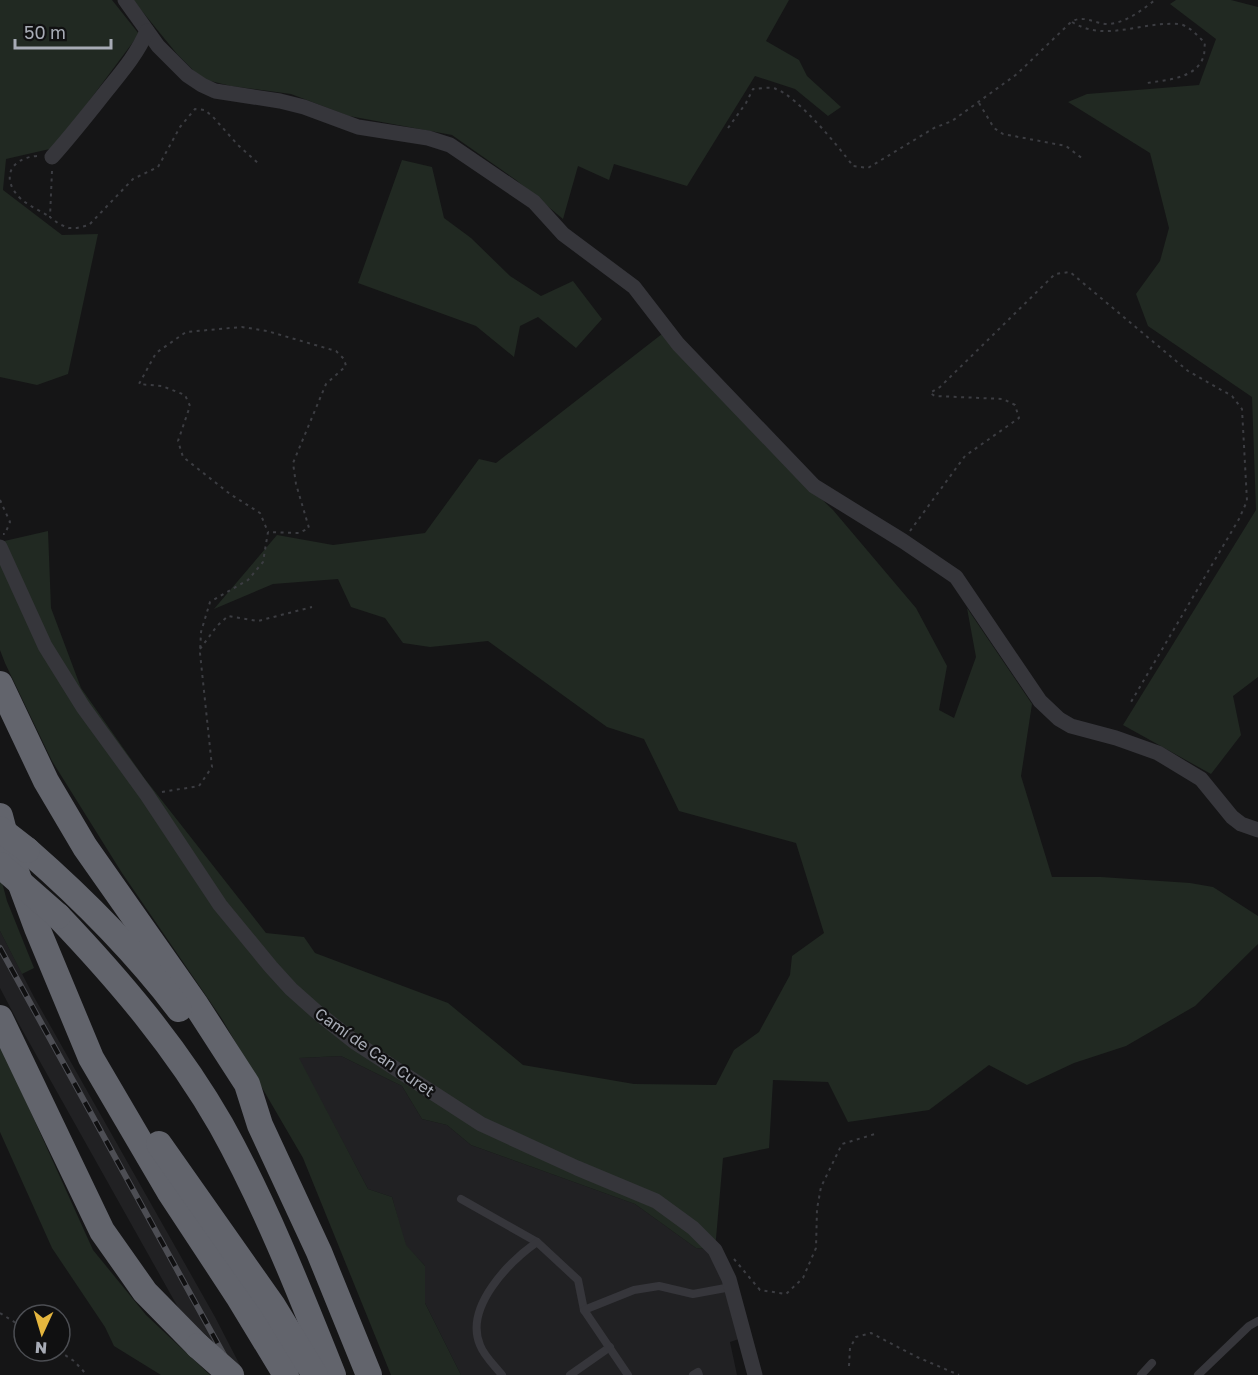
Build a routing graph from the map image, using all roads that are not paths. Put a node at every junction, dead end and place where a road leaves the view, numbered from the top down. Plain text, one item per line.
1 (125, 0) edge
2 (147, 31) junction
3 (52, 157) road end
4 (0, 547) edge
5 (0, 684) edge
6 (0, 816) edge
7 (0, 829) edge
8 (1258, 830) edge
9 (0, 865) edge
10 (64, 991) junction
11 (0, 1018) edge
12 (260, 1125) junction
13 (461, 1199) dead end
14 (537, 1242) junction
15 (731, 1287) junction
16 (585, 1310) junction
17 (1258, 1321) edge
18 (610, 1347) junction
19 (1152, 1363) dead end
20 (231, 1375) edge
21 (286, 1375) edge
22 (315, 1375) edge
23 (333, 1375) edge
24 (369, 1375) edge
25 (502, 1375) edge
26 (570, 1375) edge
27 (628, 1375) edge
28 (693, 1375) edge
29 (699, 1375) edge
30 (755, 1375) edge
31 (1141, 1375) edge
32 (1198, 1375) edge

1 - 2 street
2 - 3 street
2 - 8 street
4 - 15 street, Camí de Can Curet
5 - 12 highway
6 - 10 highway
7 - 12 highway, bridge
9 - 23 highway, bridge
10 - 21 highway
10 - 22 highway
11 - 20 highway, bridge
12 - 24 highway
13 - 14 lane
14 - 16 lane
14 - 25 lane
15 - 16 lane
15 - 30 street, Camí de Can Curet
16 - 18 lane
17 - 32 lane
18 - 26 lane
18 - 27 lane
19 - 31 lane
28 - 29 lane

